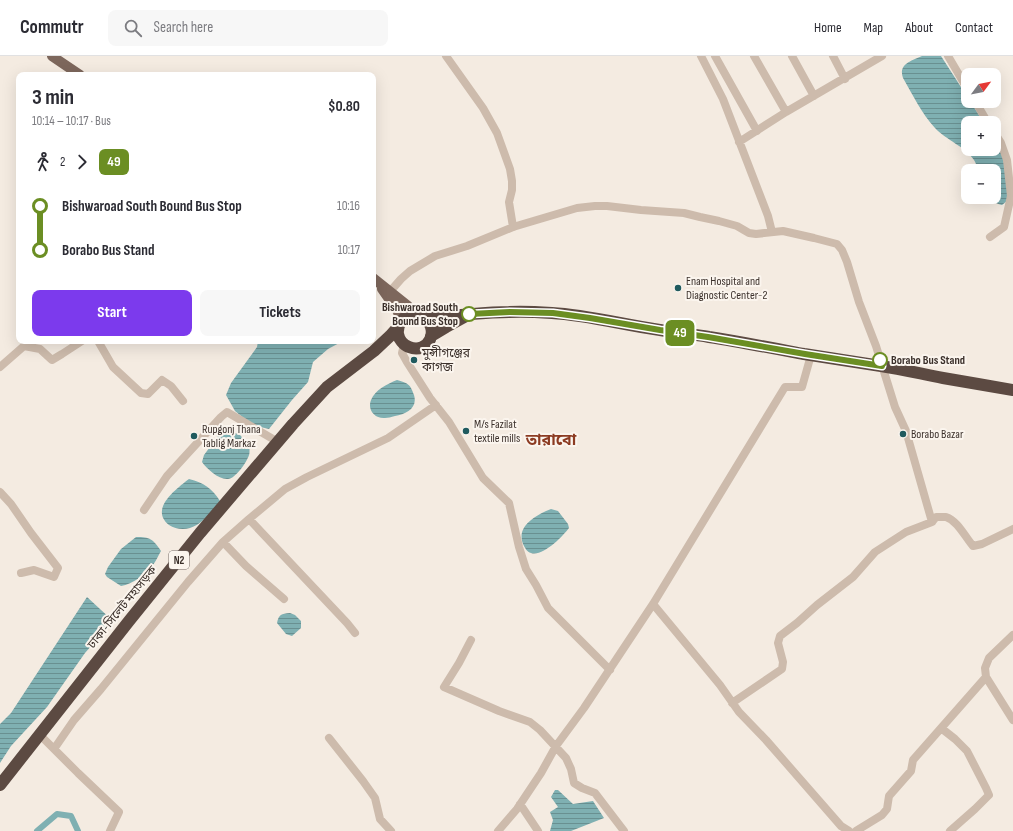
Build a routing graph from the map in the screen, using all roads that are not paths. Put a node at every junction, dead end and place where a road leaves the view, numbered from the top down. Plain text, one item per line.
1 (52, 56) edge
2 (446, 56) edge
3 (701, 56) edge
4 (715, 56) edge
5 (754, 56) edge
6 (792, 56) edge
7 (833, 56) edge
8 (882, 56) edge
9 (948, 56) edge
10 (872, 58) edge
11 (76, 72) edge
12 (961, 78) edge
13 (845, 79) junction
14 (814, 96) junction
15 (786, 112) junction
16 (757, 131) junction
17 (739, 142) junction
18 (1001, 143) edge
19 (513, 227) junction
20 (772, 232) junction
21 (990, 237) dead end
22 (376, 281) edge
23 (388, 293) junction
24 (469, 314) junction
25 (419, 315) junction
26 (399, 325) junction
27 (431, 336) junction
28 (77, 344) edge
29 (100, 344) edge
30 (404, 344) junction
31 (374, 351) junction
32 (811, 355) junction
33 (882, 366) junction
34 (0, 367) edge
35 (1013, 390) edge
36 (183, 401) dead end
37 (436, 405) junction
38 (278, 442) junction
39 (0, 492) edge
40 (144, 510) dead end
41 (249, 519) junction
42 (932, 522) junction
43 (1013, 529) edge
44 (223, 542) junction
45 (21, 573) dead end
46 (284, 599) dead end
47 (652, 604) junction
48 (355, 632) dead end
49 (1013, 635) edge
50 (471, 640) dead end
51 (610, 670) junction
52 (986, 677) junction
53 (732, 703) junction
54 (1013, 720) edge
55 (941, 728) junction
56 (39, 734) junction
57 (329, 738) dead end
58 (556, 746) junction
59 (54, 749) junction
60 (0, 785) edge
61 (520, 804) junction
62 (390, 830) edge
63 (110, 831) edge
64 (498, 831) edge
65 (538, 831) edge
66 (624, 831) edge
67 (850, 831) edge
68 (856, 831) edge
69 (950, 831) edge

1 - 11 main road
2 - 19 street
3 - 17 street
4 - 16 street
5 - 15 street
6 - 14 street
7 - 13 street
8 - 10 street
9 - 12 street
10 - 13 street
13 - 14 street
14 - 15 street
15 - 16 street
16 - 17 street
17 - 20 street
18 - 21 street
19 - 20 street
19 - 23 street
20 - 33 street
22 - 23 main road
23 - 25 main road
23 - 26 main road
24 - 25 highway, N2
24 - 27 highway, N2
24 - 32 highway, N2
25 - 26 highway, N2
25 - 27 highway
26 - 30 highway
26 - 31 highway, ঢাকা-সিলেট মহাসড়ক / N2
27 - 30 highway, N2
28 - 34 street
29 - 36 street
30 - 31 highway, ঢাকা-সিলেট মহাসড়ক / N2
30 - 37 street
31 - 38 highway, ঢাকা-সিলেট মহাসড়ক / N2
32 - 33 highway, N2
32 - 47 street
33 - 35 highway, N2
33 - 42 street
37 - 41 street
37 - 51 street
38 - 40 street
38 - 56 highway, ঢাকা-সিলেট মহাসড়ক / N2
39 - 45 street
41 - 44 street
41 - 48 street
42 - 43 street
42 - 53 street
44 - 46 street
44 - 59 street
47 - 51 street
47 - 53 street
49 - 52 street
50 - 58 street
51 - 58 street
52 - 54 street
52 - 55 street
53 - 67 street
55 - 68 street
55 - 69 street
56 - 59 street
56 - 60 highway, ঢাকা-সিলেট মহাসড়ক / N2
57 - 62 street
58 - 61 street
58 - 66 street
59 - 63 street
61 - 64 street
61 - 65 street

